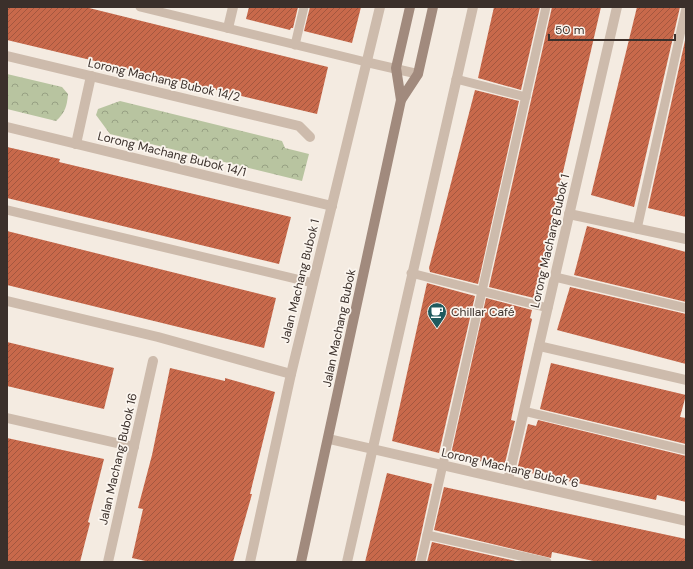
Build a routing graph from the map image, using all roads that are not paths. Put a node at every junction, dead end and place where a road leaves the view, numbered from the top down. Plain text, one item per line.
1 (140, 7) edge
2 (233, 7) edge
3 (304, 7) edge
4 (380, 7) edge
5 (410, 7) edge
6 (433, 7) edge
7 (473, 7) edge
8 (546, 7) edge
9 (617, 7) edge
10 (686, 8) edge
11 (228, 28) junction
12 (295, 44) junction
13 (7, 56) edge
14 (366, 62) junction
15 (396, 68) junction
16 (418, 74) junction
17 (92, 76) junction
18 (456, 79) junction
19 (526, 97) junction
20 (402, 100) junction
21 (7, 127) edge
22 (310, 137) dead end
23 (76, 144) junction
24 (332, 206) junction
25 (7, 210) edge
26 (569, 214) junction
27 (637, 229) junction
28 (686, 240) edge
29 (411, 273) junction
30 (555, 277) junction
31 (313, 284) junction
32 (482, 291) junction
33 (7, 301) edge
34 (548, 308) junction
35 (686, 308) edge
36 (539, 346) junction
37 (153, 362) dead end
38 (291, 374) junction
39 (686, 380) edge
40 (524, 411) junction
41 (7, 418) edge
42 (329, 439) junction
43 (134, 447) junction
44 (372, 449) junction
45 (686, 450) edge
46 (443, 466) junction
47 (508, 480) junction
48 (686, 521) edge
49 (428, 535) junction
50 (108, 562) edge
51 (250, 562) edge
52 (301, 562) edge
53 (347, 562) edge
54 (421, 562) edge
55 (547, 562) edge

1 - 11 lane
2 - 11 street
3 - 12 lane
4 - 14 street, Jalan Machang Bubok 1
5 - 15 main road, Jalan Machang Bubok
6 - 16 main road, Jalan Machang Bubok
7 - 18 street
8 - 19 lane
9 - 26 street, Lorong Machang Bubok 1
10 - 27 lane
11 - 12 lane
12 - 14 lane
13 - 17 street, Lorong Machang Bubok 14/2
14 - 15 street
14 - 24 street, Jalan Machang Bubok 1
15 - 16 street
15 - 20 main road, Jalan Machang Bubok
16 - 20 main road, Jalan Machang Bubok
17 - 22 street, Lorong Machang Bubok 14/2
17 - 23 street
18 - 19 lane
18 - 29 street
19 - 32 lane
20 - 42 main road, Jalan Machang Bubok
21 - 23 street, Lorong Machang Bubok 14/1
23 - 24 street, Lorong Machang Bubok 14/1
24 - 31 street, Jalan Machang Bubok 1
25 - 31 lane
26 - 27 street
26 - 30 street, Lorong Machang Bubok 1
27 - 28 street
29 - 32 lane
29 - 44 street
30 - 34 street, Lorong Machang Bubok 1
30 - 35 lane
31 - 38 street, Jalan Machang Bubok 1
32 - 34 lane
32 - 46 lane
33 - 38 street
34 - 36 street, Lorong Machang Bubok 1
36 - 39 street
36 - 40 street, Lorong Machang Bubok 1
37 - 43 street, Jalan Machang Bubok 16
38 - 51 street, Jalan Machang Bubok 1
40 - 45 lane
40 - 47 street, Lorong Machang Bubok 1
41 - 43 street
42 - 44 street, Lorong Machang Bubok 6
42 - 52 main road, Jalan Machang Bubok
43 - 50 street, Jalan Machang Bubok 16
44 - 46 street, Lorong Machang Bubok 6
44 - 53 street
46 - 47 street, Lorong Machang Bubok 6
46 - 49 lane
47 - 48 street, Lorong Machang Bubok 6
49 - 54 lane
49 - 55 lane

